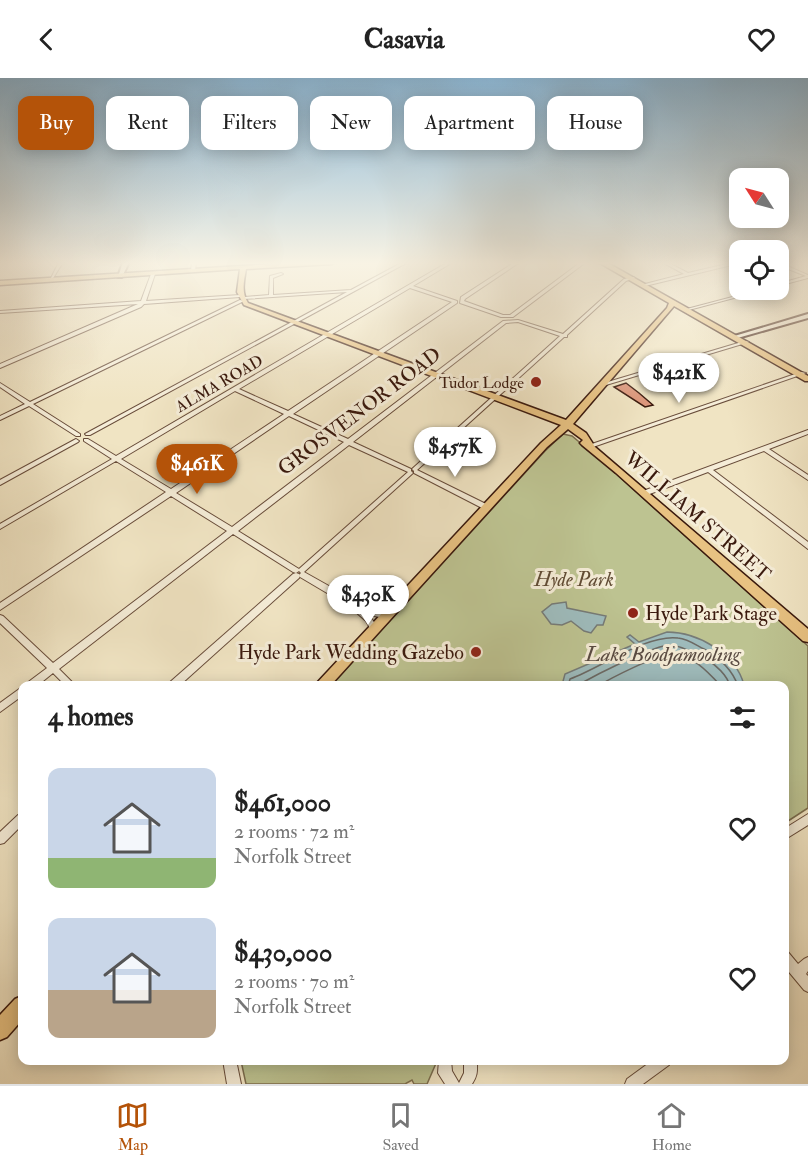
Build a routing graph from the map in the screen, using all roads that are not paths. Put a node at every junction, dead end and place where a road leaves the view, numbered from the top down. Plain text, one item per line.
1 (48, 309) edge
2 (132, 309) edge
3 (220, 309) edge
4 (264, 309) edge
5 (318, 309) edge
6 (371, 309) edge
7 (447, 309) edge
8 (480, 309) edge
9 (522, 309) edge
10 (595, 309) edge
11 (678, 309) edge
12 (684, 309) edge
13 (0, 312) edge
14 (804, 317) edge
15 (509, 318) junction
16 (296, 321) junction
17 (808, 321) edge
18 (329, 334) junction
19 (565, 336) junction
20 (736, 337) junction
21 (746, 342) junction
22 (380, 353) junction
23 (619, 365) junction
24 (0, 366) edge
25 (436, 375) junction
26 (804, 375) edge
27 (615, 378) junction
28 (0, 385) edge
29 (235, 389) junction
30 (495, 398) junction
31 (28, 404) junction
32 (289, 414) junction
33 (0, 418) edge
34 (563, 425) junction
35 (808, 432) edge
36 (87, 437) junction
37 (77, 438) junction
38 (348, 442) junction
39 (591, 446) junction
40 (766, 448) junction
41 (116, 459) junction
42 (708, 469) junction
43 (413, 471) junction
44 (808, 473) edge
45 (808, 478) edge
46 (0, 483) edge
47 (171, 493) junction
48 (645, 493) junction
49 (486, 507) junction
50 (0, 527) edge
51 (232, 530) junction
52 (808, 546) edge
53 (299, 573) junction
54 (0, 607) edge
55 (357, 608) junction
56 (386, 615) junction
57 (0, 618) edge
58 (374, 628) junction
59 (808, 637) edge
60 (53, 668) junction
61 (36, 681) edge
62 (67, 681) edge
63 (178, 681) edge
64 (326, 681) edge
65 (18, 694) edge
66 (0, 708) edge
67 (808, 819) edge
68 (18, 823) edge
69 (789, 832) edge
70 (0, 839) edge
71 (808, 963) edge
72 (790, 966) edge
73 (808, 986) edge
74 (18, 1010) edge
75 (0, 1030) edge
76 (230, 1065) edge
77 (448, 1065) edge
78 (470, 1065) edge
79 (657, 1065) edge
80 (456, 1083) edge
81 (234, 1084) edge
82 (632, 1084) edge

1 - 13 street
2 - 24 street
3 - 31 street
4 - 16 main road, WILLIAM STREET
5 - 16 street
6 - 18 street, ALMA ROAD
7 - 22 street
8 - 15 street
9 - 15 street, GROSVENOR ROAD
10 - 19 street
11 - 23 main road
12 - 20 main road
14 - 17 street
14 - 20 street
15 - 19 street
15 - 25 street, GROSVENOR ROAD
16 - 18 main road, WILLIAM STREET
16 - 36 street
18 - 22 main road, WILLIAM STREET
18 - 29 street, ALMA ROAD
19 - 30 street
20 - 21 main road
21 - 26 main road
21 - 27 street
22 - 25 main road, WILLIAM STREET
22 - 32 street
23 - 27 main road
23 - 34 main road
25 - 30 main road, WILLIAM STREET
25 - 38 street, GROSVENOR ROAD
26 - 39 street
27 - 34 main road
28 - 31 street
29 - 32 street
29 - 41 street, ALMA ROAD
30 - 34 main road, WILLIAM STREET
30 - 43 street
31 - 33 street
31 - 37 street
32 - 38 street
32 - 47 street
34 - 39 main road, WILLIAM STREET
34 - 49 main road
35 - 40 street
36 - 37 street
36 - 41 street
37 - 46 street
38 - 43 street
38 - 51 street, GROSVENOR ROAD
39 - 48 main road, WILLIAM STREET
40 - 42 street
40 - 44 street
40 - 45 street
41 - 47 street
41 - 50 street, ALMA ROAD
42 - 48 street
42 - 52 street
43 - 49 street
43 - 53 street
47 - 51 street
47 - 54 street
48 - 59 main road, WILLIAM STREET
49 - 56 main road
51 - 53 street
51 - 60 street, GROSVENOR ROAD
53 - 55 street
53 - 63 street
55 - 56 street
55 - 58 street
56 - 58 main road
57 - 60 street
58 - 64 main road
60 - 61 street, GROSVENOR ROAD
60 - 62 street
65 - 66 street
67 - 69 street
68 - 70 street
71 - 72 street
72 - 73 street
74 - 75 main road
76 - 81 street
77 - 80 street
78 - 80 street
79 - 82 street

